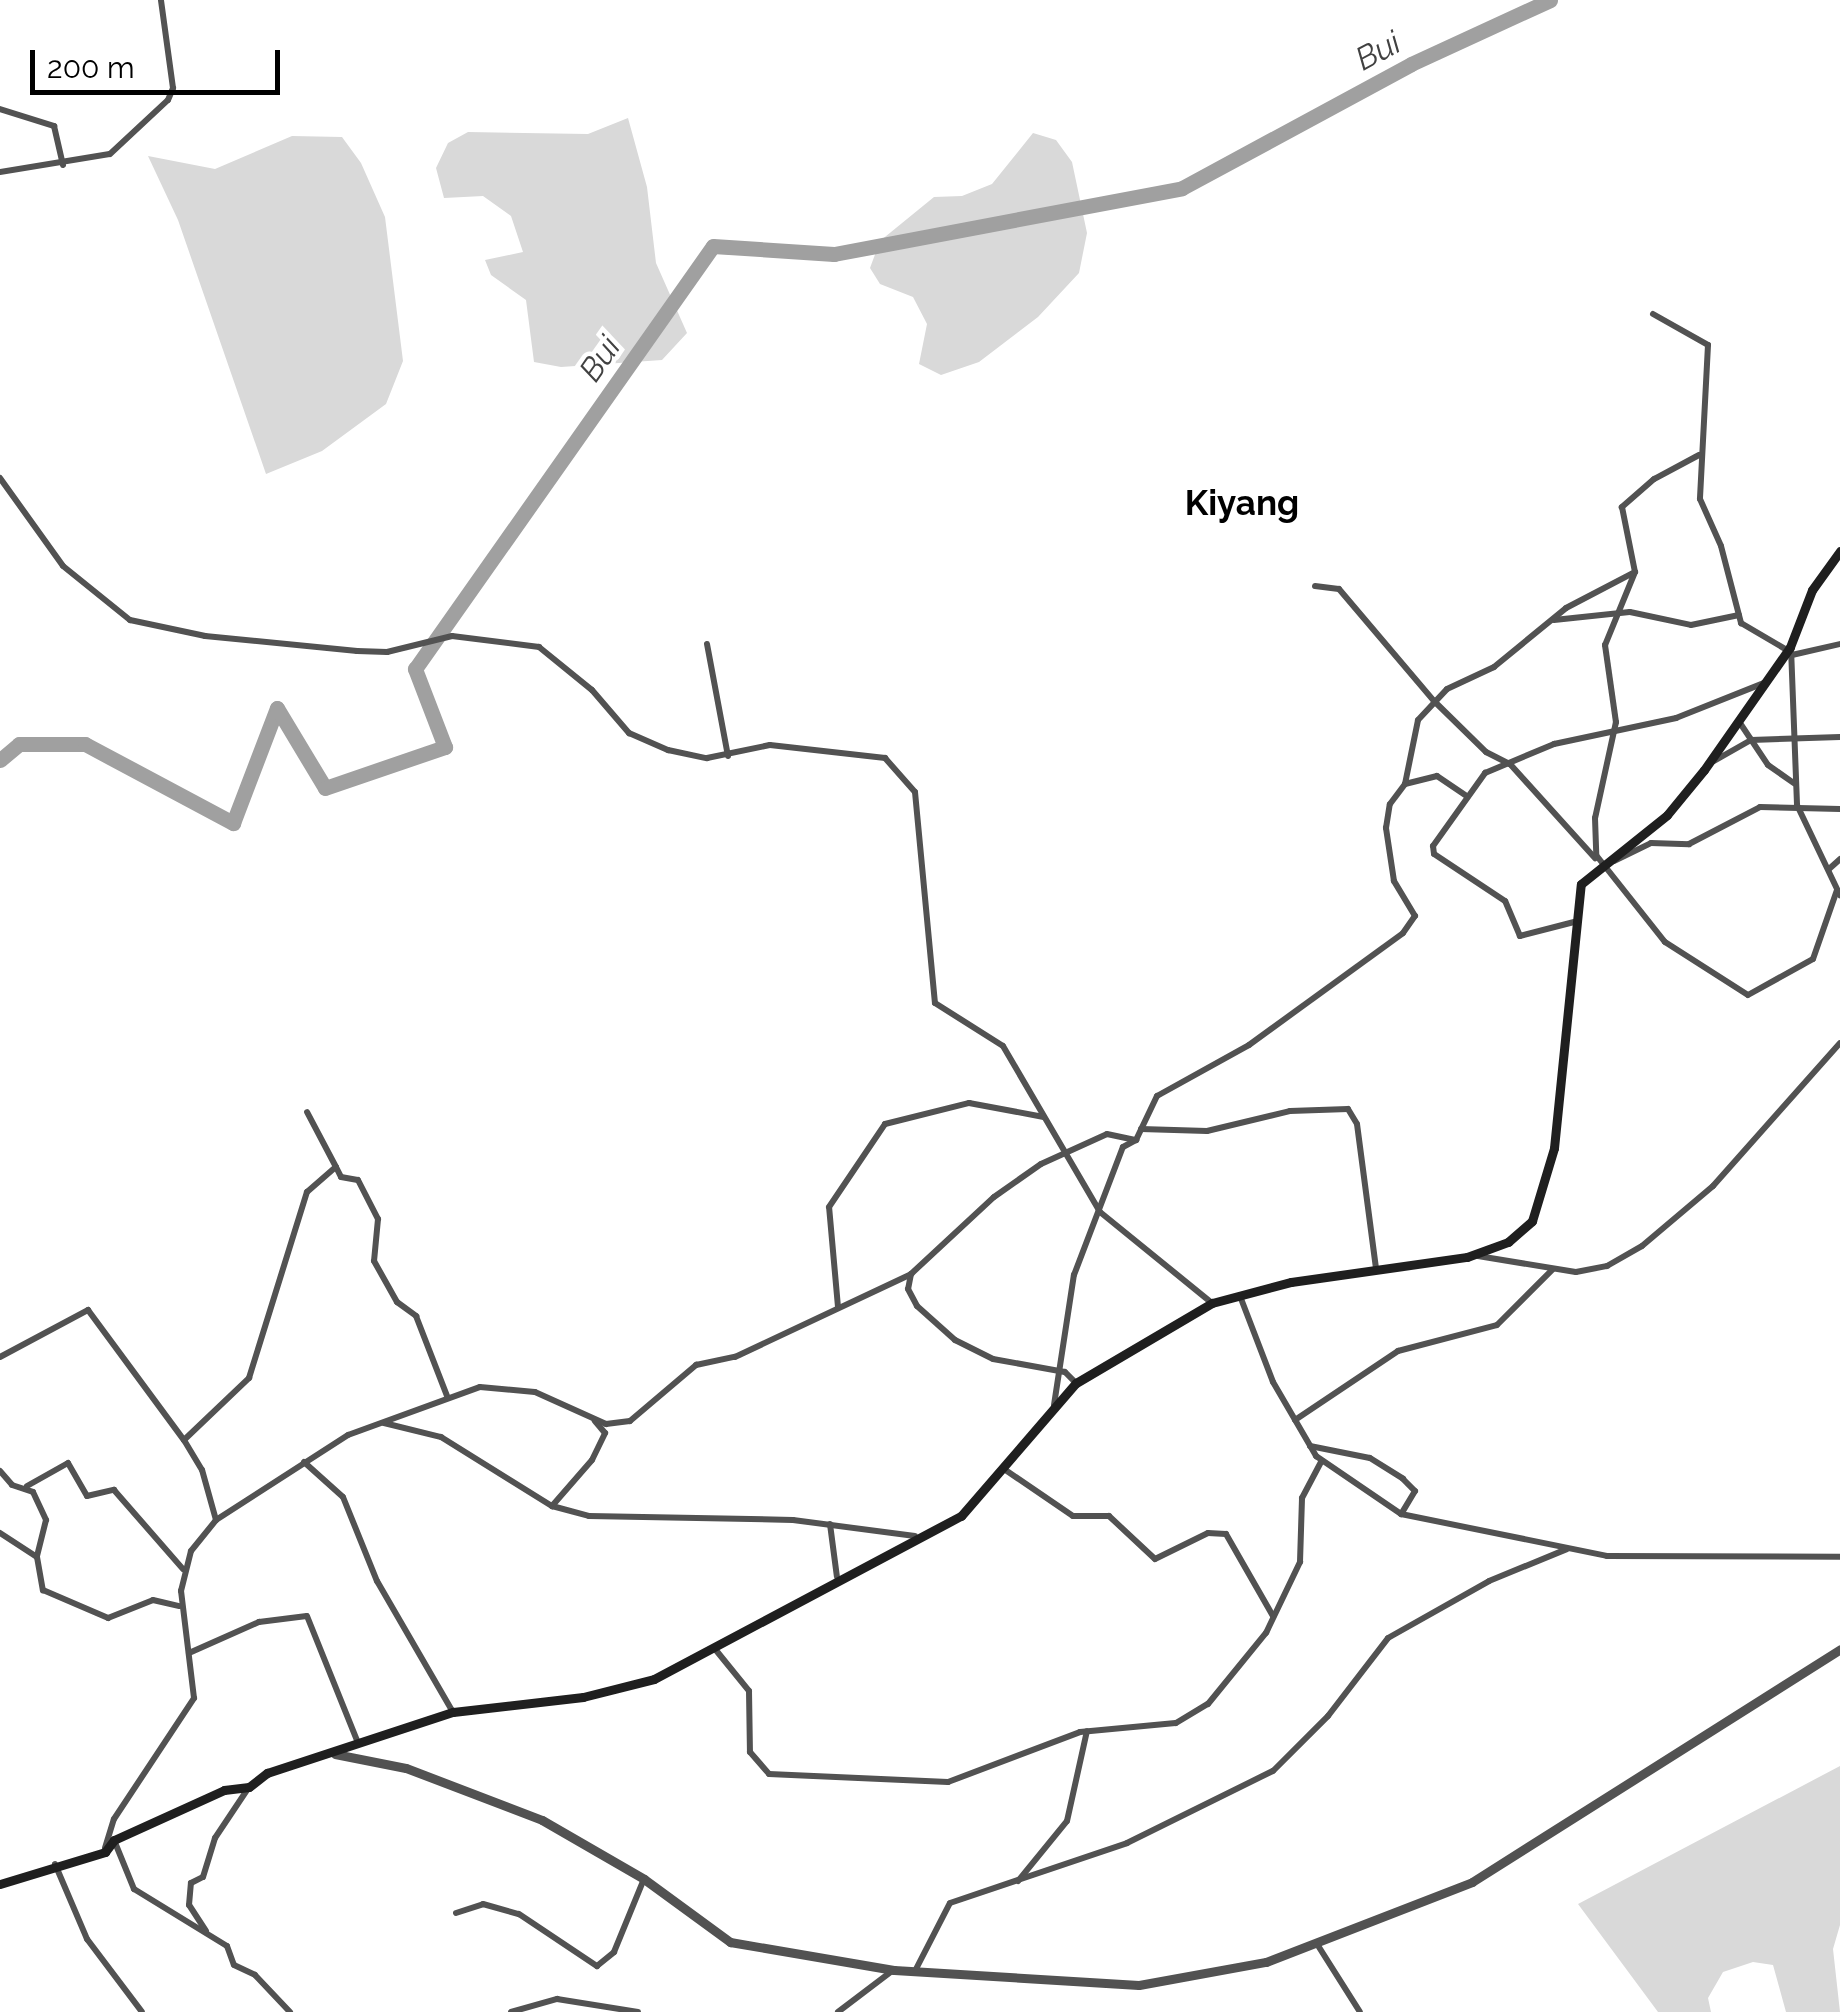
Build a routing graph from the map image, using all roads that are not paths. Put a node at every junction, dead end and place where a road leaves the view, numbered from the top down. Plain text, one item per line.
1 (161, 0) edge
2 (0, 108) edge
3 (64, 164) junction
4 (0, 172) edge
5 (1653, 314) dead end
6 (1699, 455) junction
7 (0, 478) edge
8 (1840, 551) edge
9 (1635, 572) junction
10 (1315, 586) dead end
11 (1620, 612) junction
12 (1739, 615) junction
13 (1553, 620) junction
14 (707, 644) dead end
15 (1840, 644) edge
16 (1790, 651) junction
17 (1769, 681) junction
18 (1738, 692) junction
19 (1434, 702) junction
20 (1750, 705) junction
21 (1740, 723) junction
22 (1615, 730) junction
23 (1840, 737) edge
24 (1799, 738) junction
25 (1751, 740) junction
26 (728, 756) junction
27 (1510, 764) junction
28 (1704, 770) junction
29 (1405, 784) junction
30 (1795, 784) junction
31 (1468, 798) junction
32 (1797, 805) junction
33 (1840, 809) edge
34 (1840, 860) edge
35 (1607, 867) junction
36 (1828, 869) junction
37 (1838, 892) edge
38 (1574, 922) junction
39 (1840, 1044) edge
40 (307, 1112) dead end
41 (1045, 1117) junction
42 (1141, 1129) junction
43 (1136, 1140) junction
44 (1064, 1151) junction
45 (336, 1167) junction
46 (1100, 1212) junction
47 (1467, 1258) junction
48 (1376, 1269) junction
49 (1553, 1269) junction
50 (911, 1274) junction
51 (1240, 1296) junction
52 (1212, 1303) junction
53 (838, 1307) junction
54 (0, 1357) edge
55 (1055, 1369) junction
56 (1076, 1383) junction
57 (447, 1396) junction
58 (1054, 1405) junction
59 (594, 1420) junction
60 (1294, 1420) junction
61 (369, 1427) junction
62 (184, 1440) junction
63 (1309, 1446) junction
64 (304, 1462) junction
65 (1321, 1462) junction
66 (1004, 1468) junction
67 (0, 1471) edge
68 (3, 1481) edge
69 (26, 1487) junction
70 (552, 1506) junction
71 (1401, 1514) junction
72 (216, 1520) junction
73 (830, 1524) junction
74 (0, 1534) edge
75 (915, 1536) junction
76 (1567, 1548) junction
77 (38, 1556) junction
78 (1840, 1557) edge
79 (184, 1569) junction
80 (837, 1577) junction
81 (180, 1606) junction
82 (1274, 1617) junction
83 (716, 1648) junction
84 (1840, 1649) edge
85 (188, 1654) junction
86 (453, 1712) junction
87 (1087, 1731) junction
88 (358, 1745) junction
89 (336, 1754) junction
90 (250, 1786) junction
91 (114, 1840) junction
92 (104, 1852) junction
93 (55, 1864) junction
94 (644, 1880) junction
95 (1018, 1882) junction
96 (0, 1884) edge
97 (456, 1913) dead end
98 (207, 1932) junction
99 (1318, 1944) junction
100 (894, 1970) junction
101 (915, 1971) junction
102 (142, 2012) edge
103 (290, 2012) edge
104 (511, 2012) edge
105 (638, 2012) edge
106 (838, 2012) edge
107 (1360, 2012) edge

1 - 3 street
2 - 3 street
3 - 4 street
5 - 6 street
6 - 9 street
6 - 12 street
7 - 26 street
8 - 16 main road
9 - 11 street
9 - 13 street
10 - 19 street
11 - 12 street
11 - 13 street
11 - 22 street
12 - 16 street
13 - 19 street
14 - 26 street
15 - 16 street
16 - 17 main road
16 - 24 street
17 - 18 street
17 - 20 main road
18 - 20 street
18 - 22 street
19 - 27 street
19 - 29 street
20 - 21 main road
21 - 25 street
21 - 28 main road
22 - 27 street
22 - 35 street
23 - 24 street
24 - 25 street
24 - 30 street
25 - 28 street
25 - 30 street
26 - 41 street
27 - 31 street
27 - 35 street
28 - 35 main road
29 - 31 street
29 - 42 street
30 - 32 street
31 - 38 street
32 - 33 street
32 - 35 street
32 - 36 street
34 - 36 street
35 - 37 street
35 - 38 main road
36 - 37 street
38 - 47 main road
39 - 49 street
40 - 45 street
41 - 44 street
41 - 53 street
42 - 43 street
42 - 48 street
43 - 44 street
43 - 46 street
44 - 46 street
44 - 50 street
45 - 57 street
45 - 62 street
46 - 52 street
46 - 55 street
47 - 48 main road
47 - 49 street
48 - 51 main road
49 - 60 street
50 - 53 street
50 - 55 street
51 - 52 main road
51 - 60 street
52 - 56 main road
53 - 59 street
54 - 62 street
55 - 56 street
55 - 58 street
56 - 58 main road
57 - 59 street
57 - 61 street
58 - 66 main road
59 - 70 street
60 - 63 street
61 - 64 street
61 - 70 street
62 - 72 street
63 - 65 street
63 - 71 street
64 - 72 street
64 - 86 street
65 - 71 street
65 - 82 street
66 - 75 main road
66 - 82 street
67 - 68 street
68 - 69 street
69 - 77 street
69 - 79 street
70 - 73 street
71 - 76 street
72 - 79 street
73 - 75 street
73 - 80 street
74 - 77 street
75 - 80 main road
76 - 78 street
76 - 95 street
77 - 81 street
79 - 81 street
80 - 83 main road
81 - 85 street
82 - 87 street
83 - 86 main road
83 - 87 street
84 - 99 street
85 - 88 street
85 - 92 street
86 - 88 main road
87 - 95 street
88 - 89 main road
89 - 90 main road
89 - 94 street
90 - 91 main road
90 - 98 street
91 - 92 main road
91 - 98 street
92 - 93 main road
93 - 96 main road
93 - 102 street
94 - 97 street
94 - 100 street
95 - 101 street
98 - 103 street
99 - 101 street
99 - 107 street
100 - 101 street
100 - 106 street
104 - 105 street

